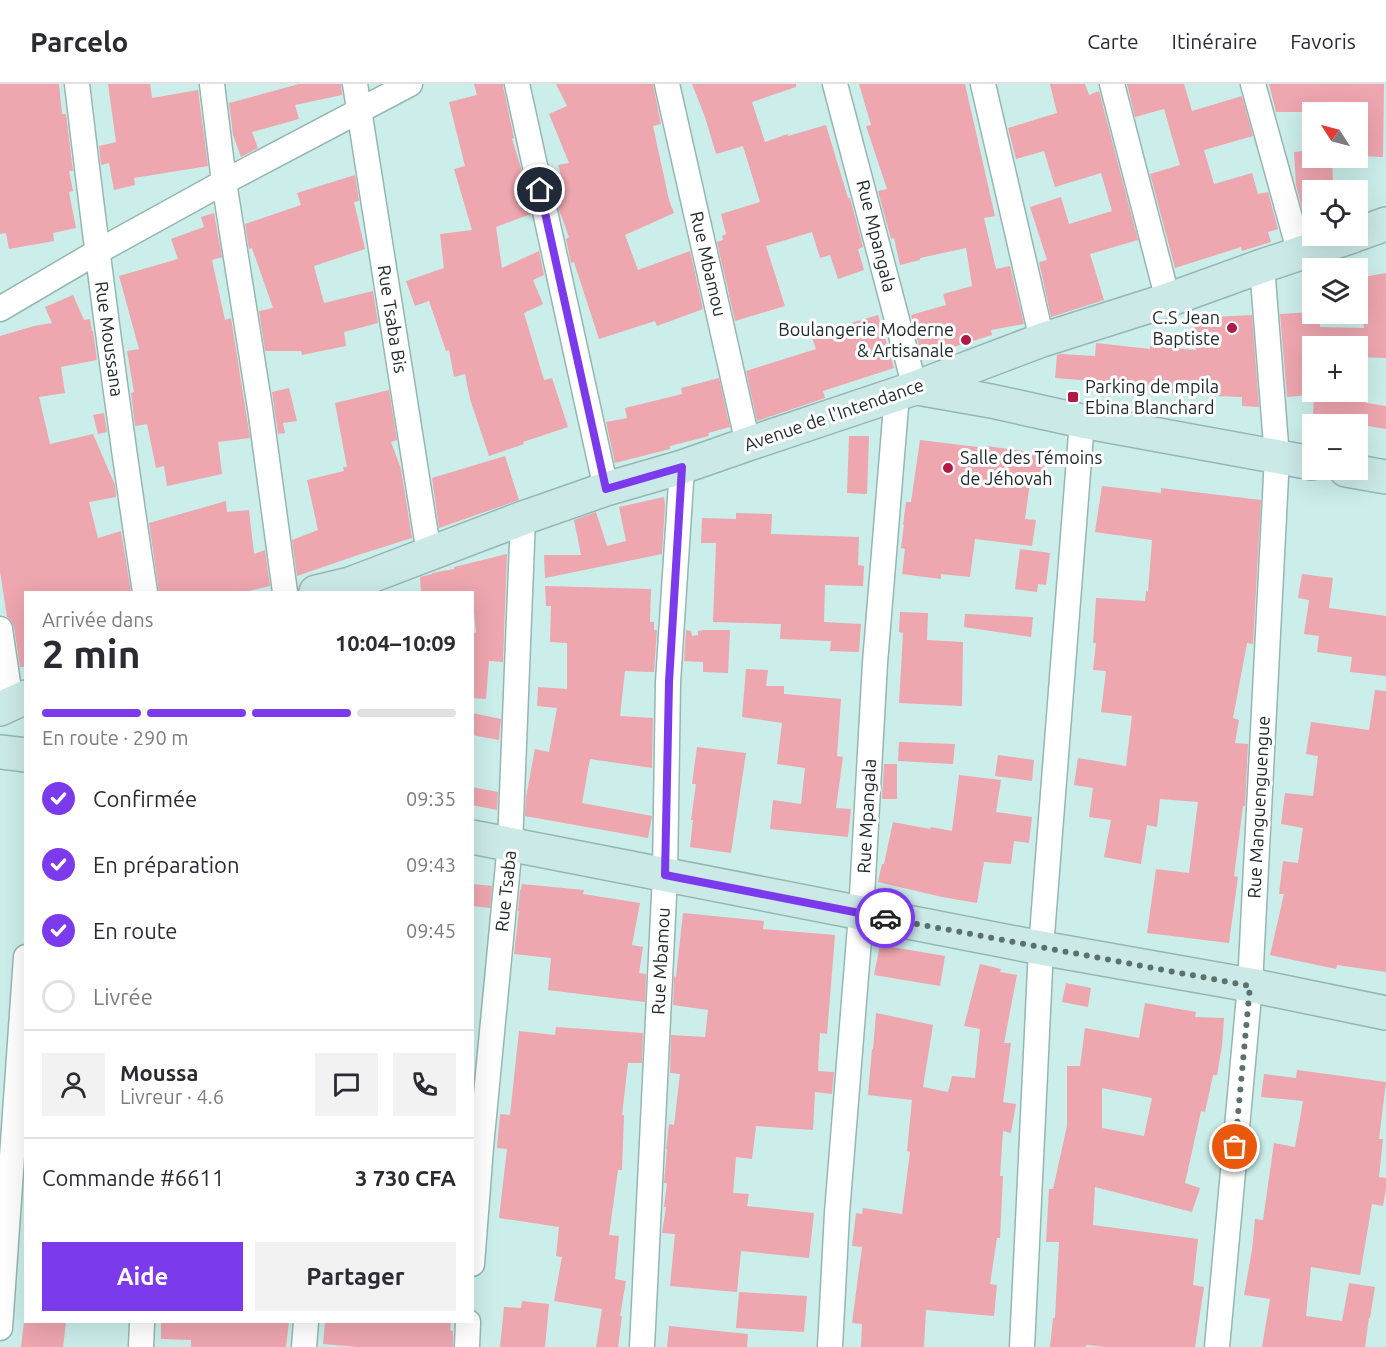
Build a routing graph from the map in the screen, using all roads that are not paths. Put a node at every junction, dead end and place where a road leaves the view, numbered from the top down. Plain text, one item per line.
1 (77, 84) edge
2 (212, 84) edge
3 (355, 84) edge
4 (410, 84) edge
5 (517, 84) edge
6 (667, 84) edge
7 (835, 84) edge
8 (983, 84) edge
9 (1112, 84) edge
10 (1254, 84) edge
11 (360, 112) junction
12 (224, 182) junction
13 (1386, 224) edge
14 (1368, 230) edge
15 (1324, 246) edge
16 (97, 252) junction
17 (1300, 254) junction
18 (1262, 266) junction
19 (1168, 300) junction
20 (0, 309) edge
21 (1042, 340) junction
22 (906, 391) junction
23 (1082, 421) junction
24 (748, 444) junction
25 (1277, 457) junction
26 (1302, 461) edge
27 (682, 467) junction
28 (1368, 474) edge
29 (1386, 477) edge
30 (606, 489) junction
31 (523, 518) junction
32 (429, 554) junction
33 (350, 588) edge
34 (145, 591) edge
35 (285, 591) edge
36 (324, 591) edge
37 (0, 629) edge
38 (12, 703) edge
39 (0, 752) edge
40 (24, 754) edge
41 (474, 837) edge
42 (510, 844) junction
43 (665, 875) junction
44 (861, 914) junction
45 (1041, 948) junction
46 (24, 986) edge
47 (1250, 986) junction
48 (1386, 1013) edge
49 (474, 1238) edge
50 (142, 1323) edge
51 (306, 1323) edge
52 (468, 1323) edge
53 (0, 1328) edge
54 (141, 1347) edge
55 (304, 1347) edge
56 (467, 1347) edge
57 (642, 1347) edge
58 (830, 1347) edge
59 (1022, 1347) edge
60 (1217, 1347) edge

1 - 16 street, Rue Moussana
2 - 12 street
3 - 11 street, Rue Tsaba Bis
4 - 11 street
5 - 30 street
6 - 24 street, Rue Mbamou
7 - 22 street, Rue Mpangala
8 - 21 street
9 - 19 street
10 - 17 street
11 - 12 street
11 - 32 street, Rue Tsaba Bis
12 - 16 street
12 - 35 street
13 - 14 street
15 - 17 street, Avenue de l'Intendance
16 - 20 street
16 - 34 street, Rue Moussana
17 - 18 street, Avenue de l'Intendance
18 - 19 street, Avenue de l'Intendance
18 - 25 street, Rue Manguenguengue
19 - 21 street, Avenue de l'Intendance
21 - 22 street, Avenue de l'Intendance
22 - 23 street
22 - 24 street, Avenue de l'Intendance
22 - 44 street, Rue Mpangala
23 - 25 street
23 - 45 street
24 - 27 street, Avenue de l'Intendance
25 - 26 street
25 - 47 street, Rue Manguenguengue
27 - 30 street, Avenue de l'Intendance
27 - 43 street, Rue Mbamou
28 - 29 street
30 - 31 street, Avenue de l'Intendance
31 - 32 street, Avenue de l'Intendance
31 - 42 street, Rue Tsaba
32 - 33 street, Avenue de l'Intendance
33 - 36 street, Avenue de l'Intendance
37 - 38 street
39 - 40 street
41 - 42 street
42 - 43 street
42 - 49 street, Rue Tsaba
43 - 44 street
43 - 57 street, Rue Mbamou
44 - 45 street
44 - 58 street, Rue Mpangala
45 - 47 street
45 - 59 street
46 - 53 street
47 - 48 street
47 - 60 street, Rue Manguenguengue
50 - 54 street
51 - 55 street
52 - 56 street

